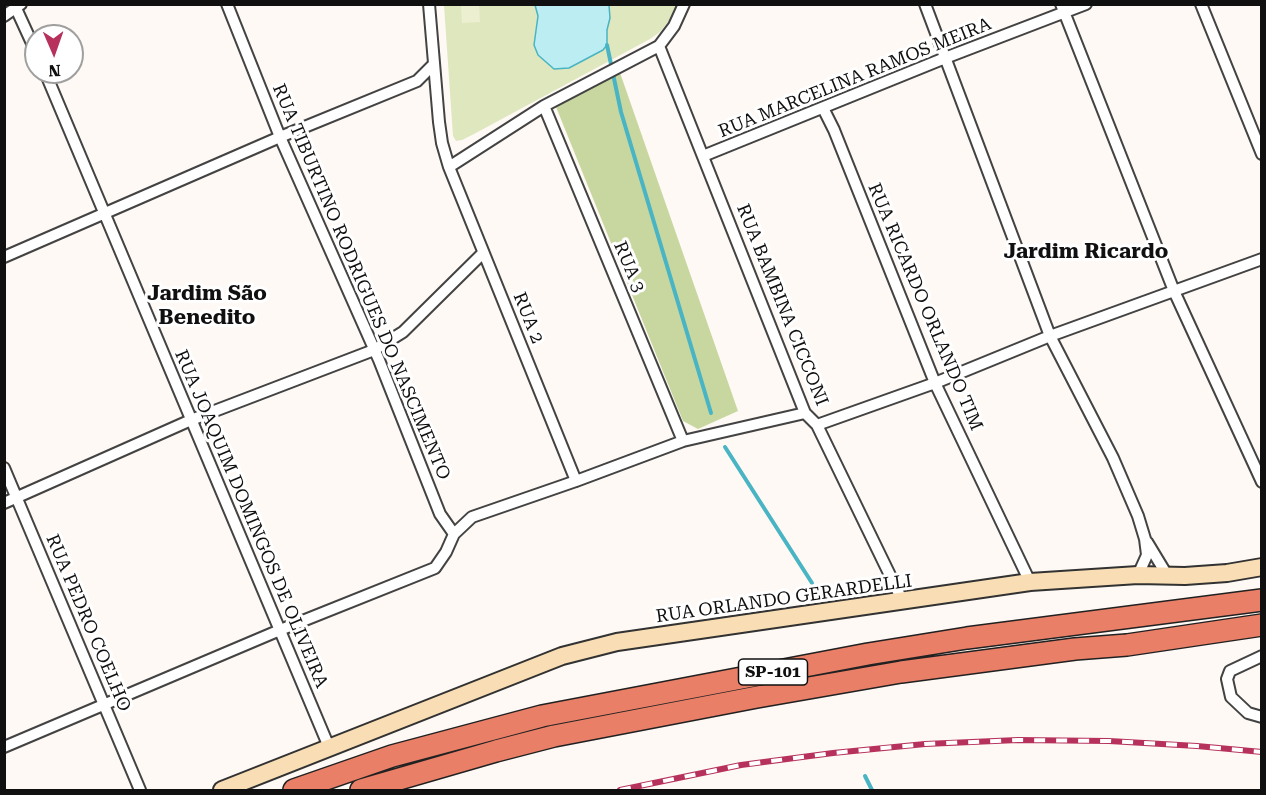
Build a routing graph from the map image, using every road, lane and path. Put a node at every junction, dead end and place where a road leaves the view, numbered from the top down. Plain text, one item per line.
1 (227, 4) edge
2 (429, 4) edge
3 (684, 4) edge
4 (925, 4) edge
5 (1086, 4) edge
6 (1201, 4) edge
7 (17, 5) edge
8 (1063, 9) edge
9 (4, 16) edge
10 (25, 24) edge
11 (659, 46) junction
12 (945, 58) junction
13 (434, 64) junction
14 (50, 84) edge
15 (544, 106) junction
16 (823, 108) junction
17 (280, 137) junction
18 (1262, 154) edge
19 (704, 156) junction
20 (449, 167) junction
21 (106, 212) junction
22 (483, 253) junction
23 (4, 257) edge
24 (1262, 260) edge
25 (1174, 291) junction
26 (1050, 336) junction
27 (374, 350) junction
28 (935, 383) junction
29 (805, 413) junction
30 (191, 420) junction
31 (817, 425) junction
32 (683, 441) junction
33 (4, 468) edge
34 (576, 481) junction
35 (1262, 482) edge
36 (17, 497) junction
37 (4, 503) edge
38 (454, 534) junction
39 (1145, 539) junction
40 (1262, 567) edge
41 (1138, 575) junction
42 (1167, 575) junction
43 (1030, 582) junction
44 (1262, 600) edge
45 (903, 602) junction
46 (1262, 625) edge
47 (280, 630) junction
48 (1262, 637) edge
49 (1127, 645) junction
50 (1262, 656) edge
51 (104, 705) junction
52 (1262, 717) edge
53 (4, 747) edge
54 (329, 747) junction
55 (140, 790) edge
56 (222, 790) edge
57 (294, 790) edge
58 (361, 790) edge

1 - 17 street, RUA TIBURTINO RODRIGUES DO NASCIMENTO
2 - 13 street, RUA 2
3 - 11 street
4 - 12 street
5 - 8 street, RUA MARCELINA RAMOS MEIRA
6 - 18 street
7 - 9 street
7 - 10 street
8 - 12 street, RUA MARCELINA RAMOS MEIRA
8 - 25 street
11 - 15 street
11 - 19 street, RUA BAMBINA CICCONI
12 - 16 street, RUA MARCELINA RAMOS MEIRA
12 - 26 street
13 - 17 street
13 - 20 street, RUA 2
14 - 21 street, RUA JOAQUIM DOMINGOS DE OLIVEIRA
15 - 20 street
15 - 32 street, RUA 3
16 - 19 street, RUA MARCELINA RAMOS MEIRA
16 - 28 street, RUA RICARDO ORLANDO TIM
17 - 21 street
17 - 27 street, RUA TIBURTINO RODRIGUES DO NASCIMENTO
19 - 29 street, RUA BAMBINA CICCONI
20 - 22 street, RUA 2
21 - 23 street
21 - 30 street, RUA JOAQUIM DOMINGOS DE OLIVEIRA
22 - 27 street
22 - 34 street, RUA 2
24 - 25 street
25 - 26 street
25 - 35 street
26 - 28 street
26 - 39 street
27 - 30 street
27 - 38 street, RUA TIBURTINO RODRIGUES DO NASCIMENTO
28 - 31 street
28 - 43 street, RUA RICARDO ORLANDO TIM
29 - 31 street, RUA BAMBINA CICCONI
29 - 32 street
30 - 36 street
30 - 47 street, RUA JOAQUIM DOMINGOS DE OLIVEIRA
31 - 45 street, RUA BAMBINA CICCONI
32 - 34 street
33 - 36 street, RUA PEDRO COELHO
34 - 38 street
36 - 37 street
36 - 51 street, RUA PEDRO COELHO
38 - 47 street
39 - 41 street
39 - 42 street
40 - 42 street, RUA ORLANDO GERARDELLI
41 - 42 street, RUA ORLANDO GERARDELLI
41 - 43 street, RUA ORLANDO GERARDELLI
43 - 45 street, RUA ORLANDO GERARDELLI
44 - 57 highway, SP-101
45 - 54 street, RUA ORLANDO GERARDELLI
46 - 49 highway, SP-101
47 - 51 street
47 - 54 street, RUA JOAQUIM DOMINGOS DE OLIVEIRA
48 - 49 highway
49 - 58 highway, SP-101
50 - 52 street
51 - 53 street
51 - 55 street, RUA PEDRO COELHO
54 - 56 street, RUA ORLANDO GERARDELLI

